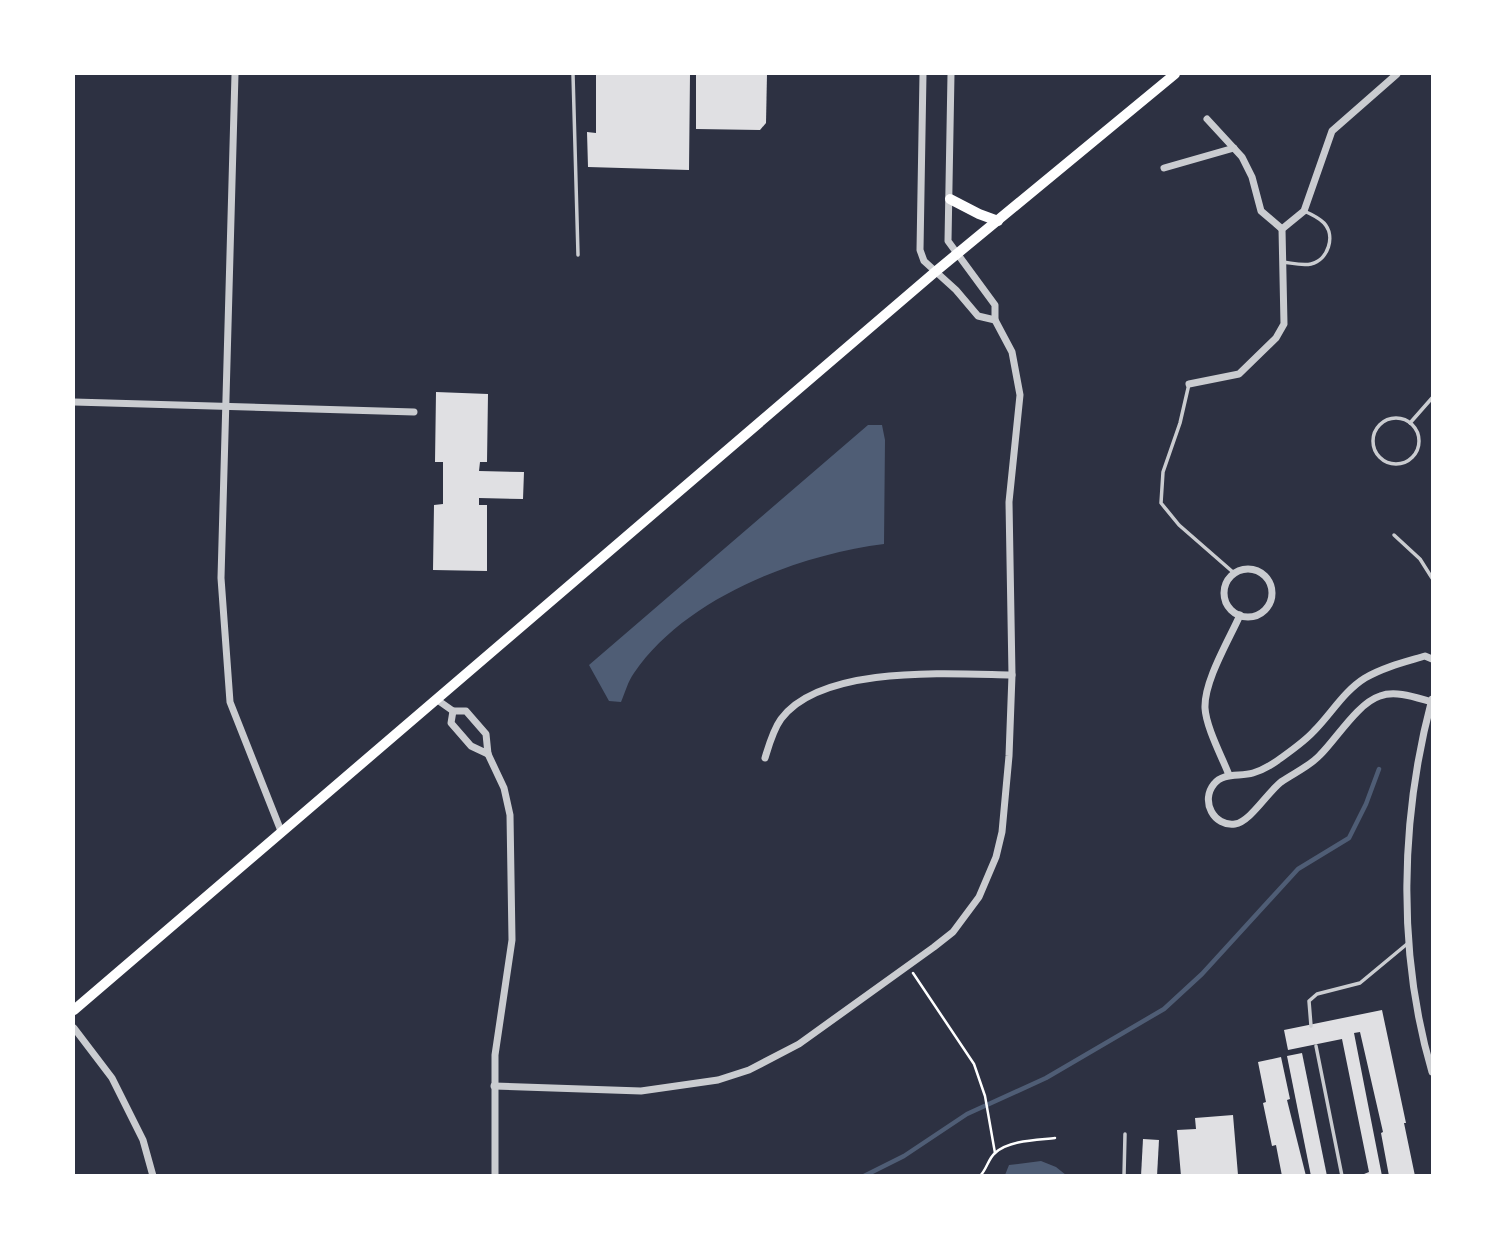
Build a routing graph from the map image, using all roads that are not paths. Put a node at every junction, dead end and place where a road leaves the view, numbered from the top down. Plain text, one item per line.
1 (235, 74) edge
2 (573, 74) edge
3 (923, 74) edge
4 (951, 74) edge
5 (1175, 74) edge
6 (1397, 74) edge
7 (1207, 119) dead end
8 (1234, 148) junction
9 (1164, 168) dead end
10 (950, 199) junction
11 (1304, 211) junction
12 (998, 221) junction
13 (1282, 229) junction
14 (956, 254) junction
15 (578, 255) dead end
16 (1283, 262) junction
17 (935, 272) junction
18 (995, 320) junction
19 (1189, 384) joint
20 (1433, 398) edge
21 (74, 402) edge
22 (225, 408) junction
23 (414, 412) dead end
24 (1410, 423) junction
25 (1394, 535) dead end
26 (1234, 573) junction
27 (1433, 578) edge
28 (1240, 615) junction
29 (1433, 659) edge
30 (1012, 675) junction
31 (436, 699) junction
32 (1432, 700) edge
33 (453, 711) junction
34 (488, 754) junction
35 (765, 758) dead end
36 (1229, 775) junction
37 (281, 831) junction
38 (1408, 943) junction
39 (74, 1010) edge
40 (1311, 1026) dead end
41 (74, 1028) edge
42 (1315, 1046) dead end
43 (1433, 1072) edge
44 (494, 1086) junction
45 (1125, 1135) dead end
46 (153, 1175) edge
47 (495, 1175) edge
48 (1124, 1175) edge
49 (1342, 1175) edge

1 - 22 street
2 - 15 lane
3 - 17 street
4 - 10 street
5 - 12 main road
6 - 11 street
7 - 8 street
8 - 9 street
8 - 13 street
10 - 12 main road
10 - 14 street
11 - 13 street
11 - 16 lane
12 - 14 main road
13 - 16 street
14 - 17 main road
14 - 18 street
16 - 19 street
17 - 18 street
17 - 31 main road
18 - 30 street
19 - 26 lane
20 - 24 lane
21 - 22 street
22 - 23 street
22 - 37 street
24 - 24 lane
25 - 27 lane
26 - 28 street
26 - 28 street
28 - 36 street
29 - 36 street
30 - 35 street
30 - 44 street
31 - 33 street
31 - 37 main road
32 - 36 street
32 - 38 street
33 - 34 street
33 - 34 street
34 - 44 street
37 - 39 main road
38 - 40 lane
38 - 43 street
41 - 46 street
42 - 49 lane
44 - 47 street
45 - 48 lane

